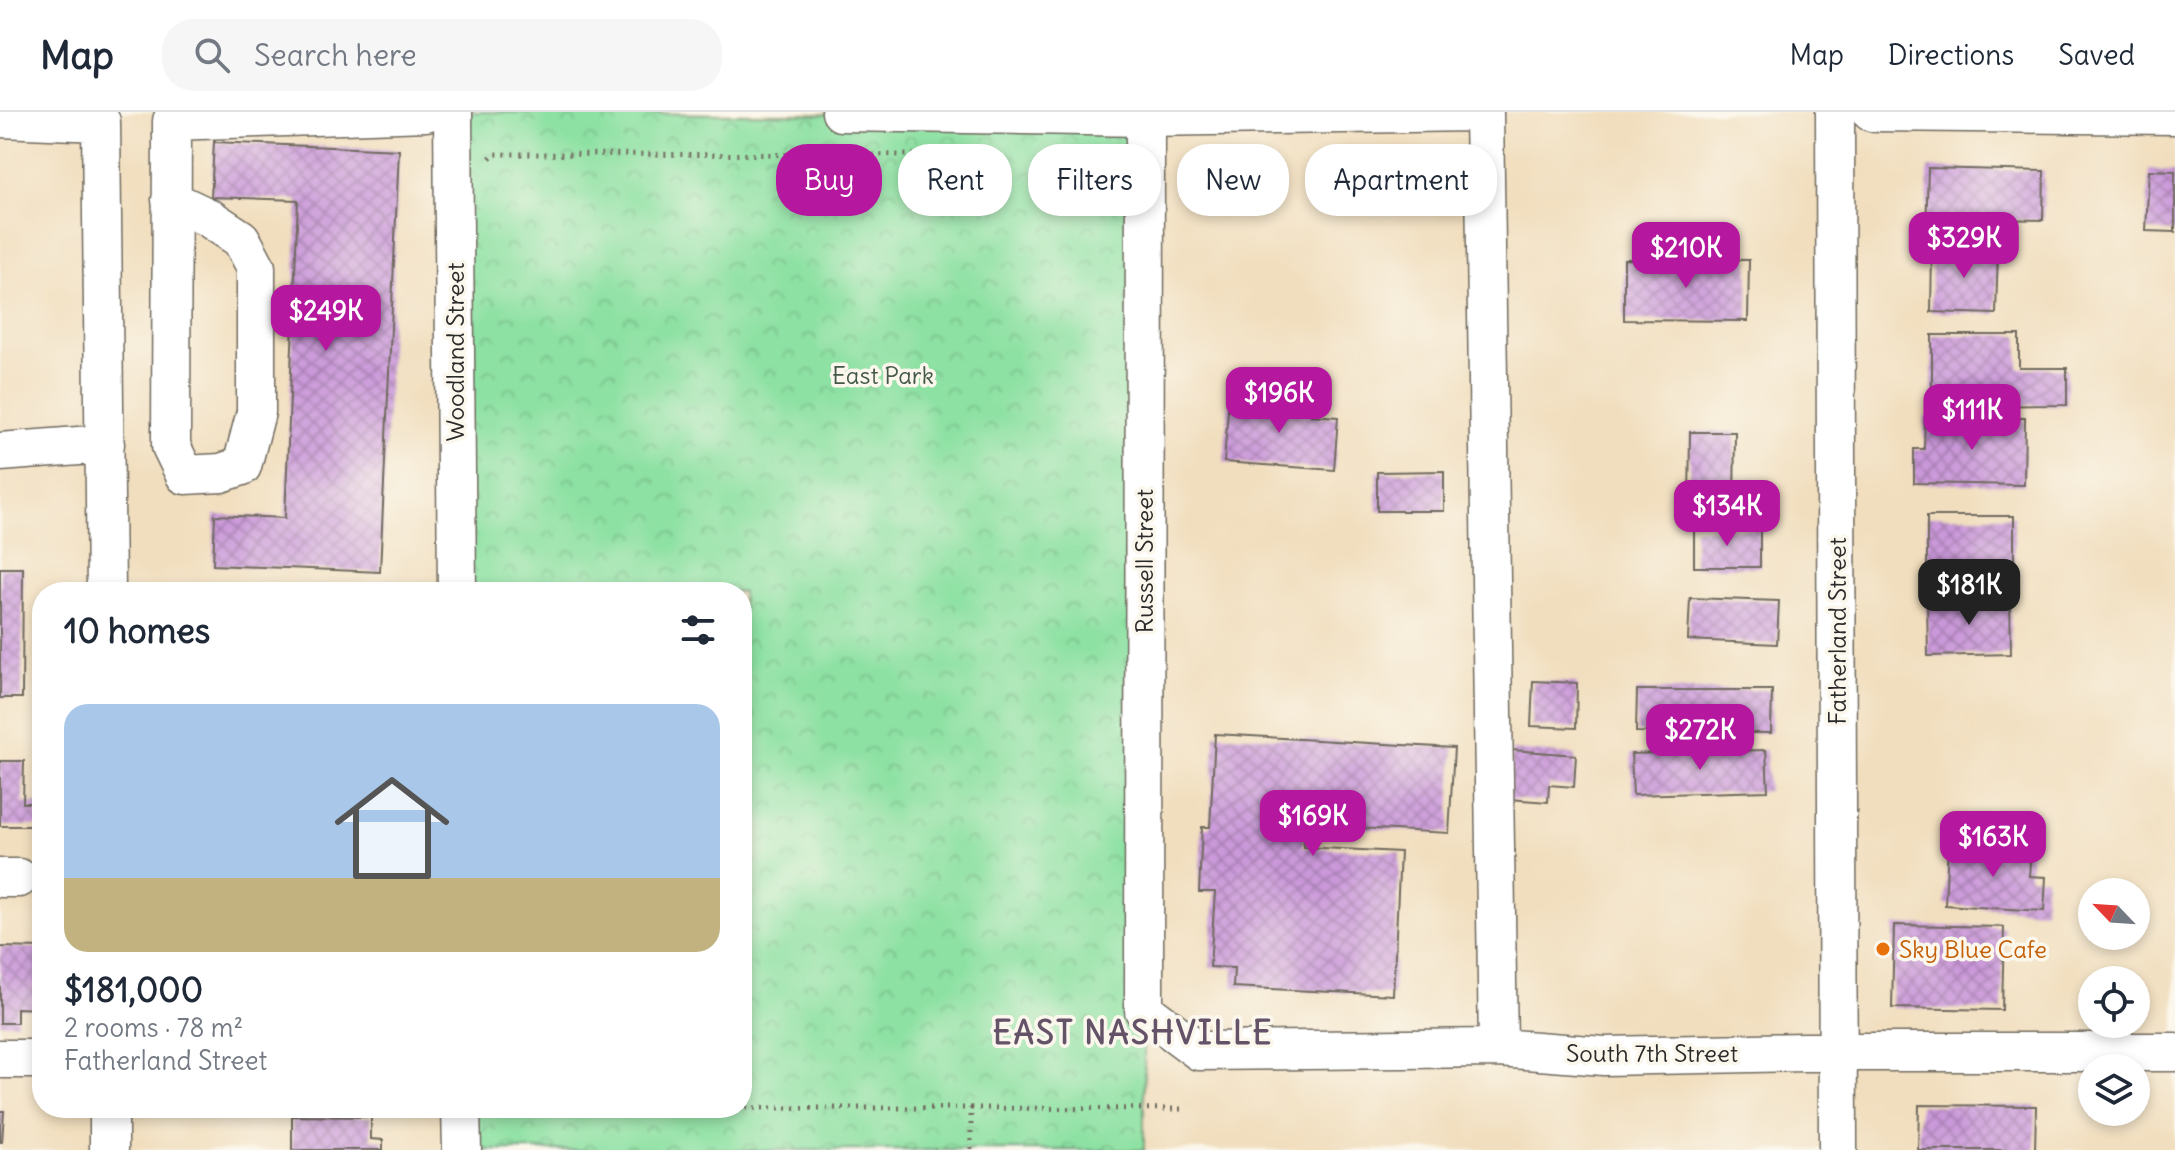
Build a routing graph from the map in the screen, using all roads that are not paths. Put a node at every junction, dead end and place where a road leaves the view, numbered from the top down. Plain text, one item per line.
1 (426, 112) edge
2 (453, 112) edge
3 (841, 112) edge
4 (1474, 112) edge
5 (1484, 112) edge
6 (1835, 112) edge
7 (1871, 112) edge
8 (1145, 115) edge
9 (2175, 115) edge
10 (0, 118) edge
11 (171, 200) junction
12 (105, 444) junction
13 (0, 452) edge
14 (106, 582) edge
15 (457, 582) edge
16 (1144, 1010) joint
17 (1498, 1048) junction
18 (2175, 1052) edge
19 (1839, 1053) junction
20 (0, 1059) edge
21 (32, 1059) edge
22 (109, 1118) edge
23 (461, 1118) edge
24 (109, 1150) edge
25 (462, 1150) edge
26 (1838, 1150) edge

1 - 11 street
2 - 15 street, Woodland Street
3 - 8 street
4 - 8 street
5 - 17 street
6 - 19 street, Fatherland Street
7 - 9 street
8 - 16 street, Russell Street
10 - 12 street
11 - 11 street
12 - 13 street
12 - 14 street
16 - 17 street, South 7th Street
17 - 19 street, South 7th Street
18 - 19 street, South 7th Street
19 - 26 street, Fatherland Street
20 - 21 street
22 - 24 street
23 - 25 street

